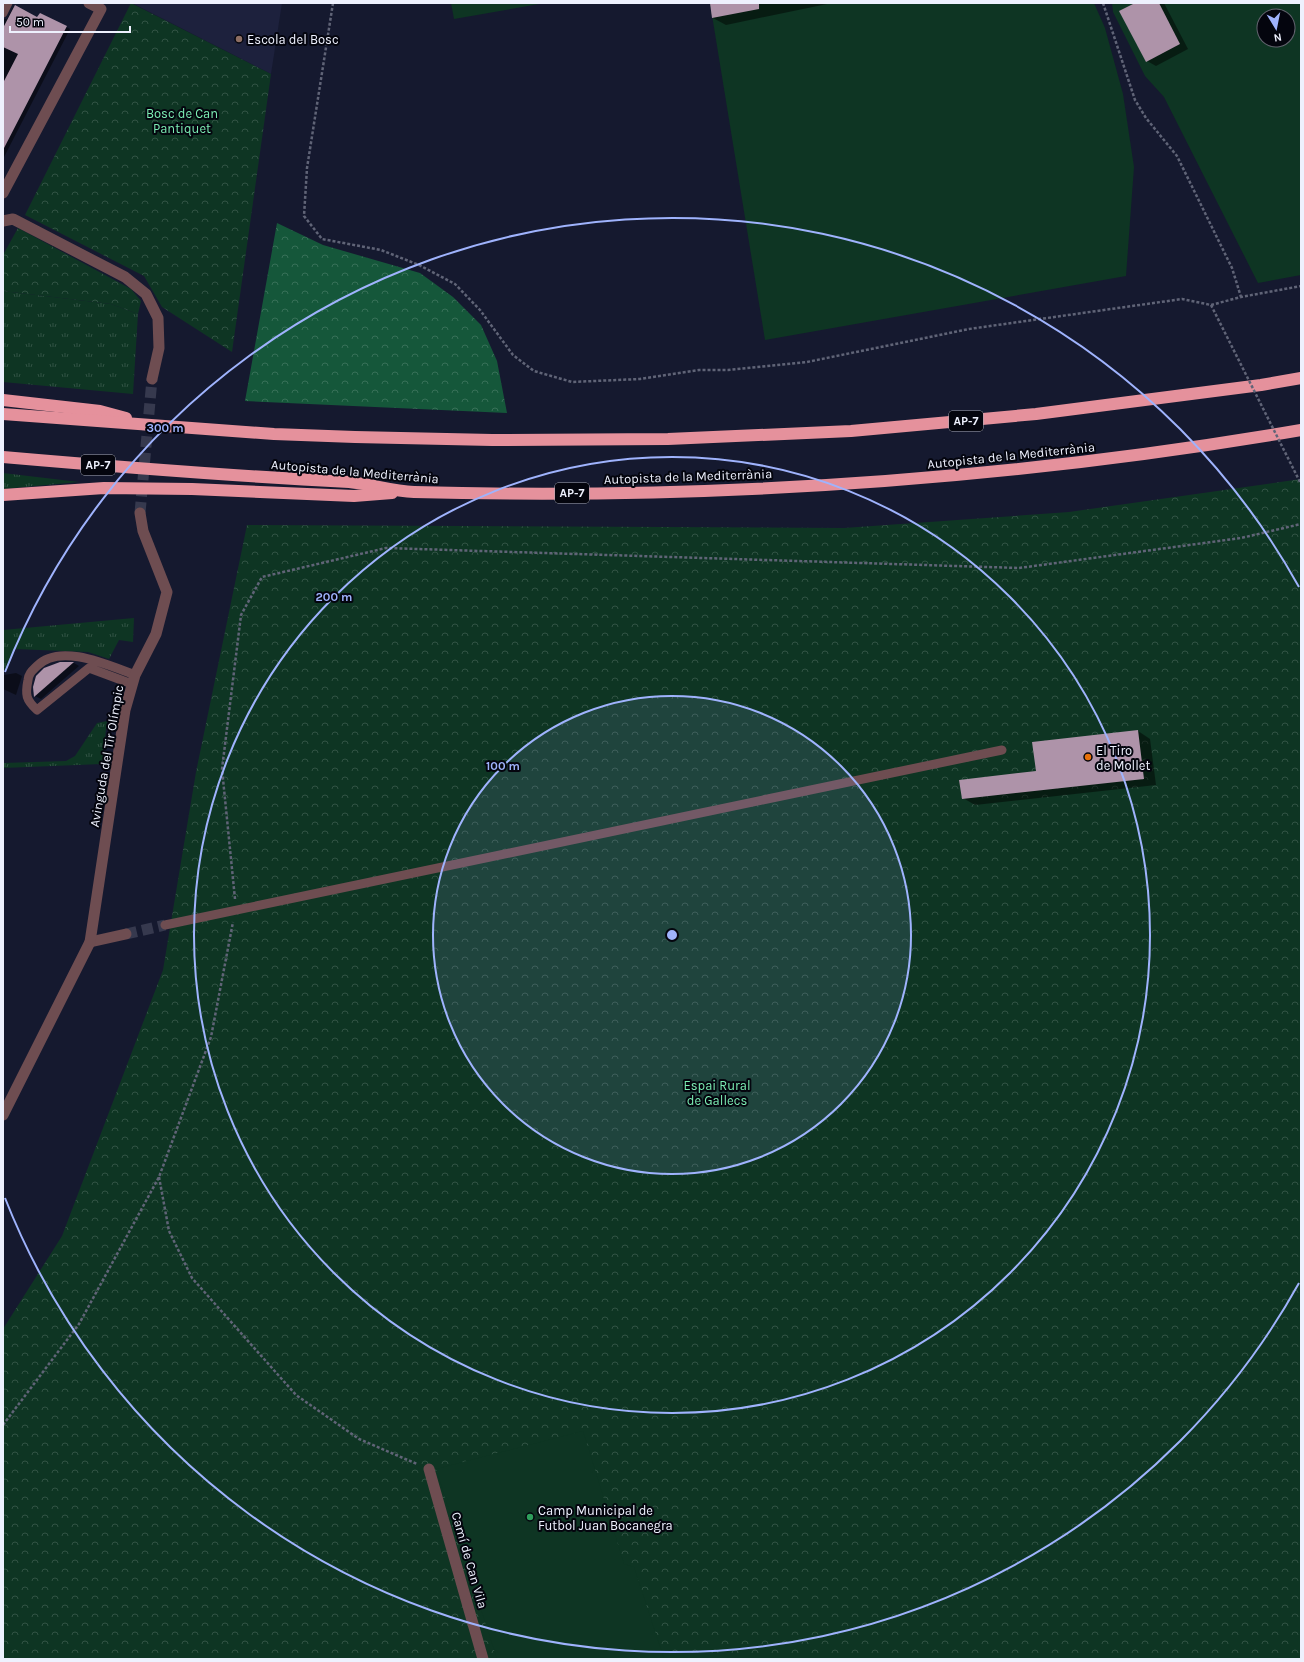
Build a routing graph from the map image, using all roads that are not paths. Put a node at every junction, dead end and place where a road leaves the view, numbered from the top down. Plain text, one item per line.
1 (8, 3) edge
2 (89, 3) edge
3 (3, 13) edge
4 (3, 192) edge
5 (3, 221) edge
6 (1301, 378) edge
7 (152, 379) tunnel mouth
8 (3, 400) edge
9 (3, 414) edge
10 (153, 426) junction
11 (1301, 430) edge
12 (3, 457) edge
13 (409, 492) junction
14 (3, 495) edge
15 (140, 513) tunnel mouth
16 (134, 679) junction
17 (1002, 750) dead end
18 (165, 925) tunnel mouth
19 (126, 934) tunnel mouth
20 (90, 942) junction
21 (3, 1115) edge
22 (429, 1469) road end
23 (483, 1659) edge

1 - 3 lane
2 - 4 street
5 - 7 street
6 - 10 highway, AP-7
8 - 10 highway
9 - 10 highway, AP-7
11 - 13 highway, Autopista de la Mediterrània / AP-7
12 - 13 highway, Autopista de la Mediterrània / AP-7
13 - 14 highway
15 - 16 street, Avinguda del Tir Olímpic
16 - 16 lane
16 - 20 street, Avinguda del Tir Olímpic
17 - 18 lane
19 - 20 street
20 - 21 street, Avinguda del Tir Olímpic
22 - 23 street, Camí de Can Vila

